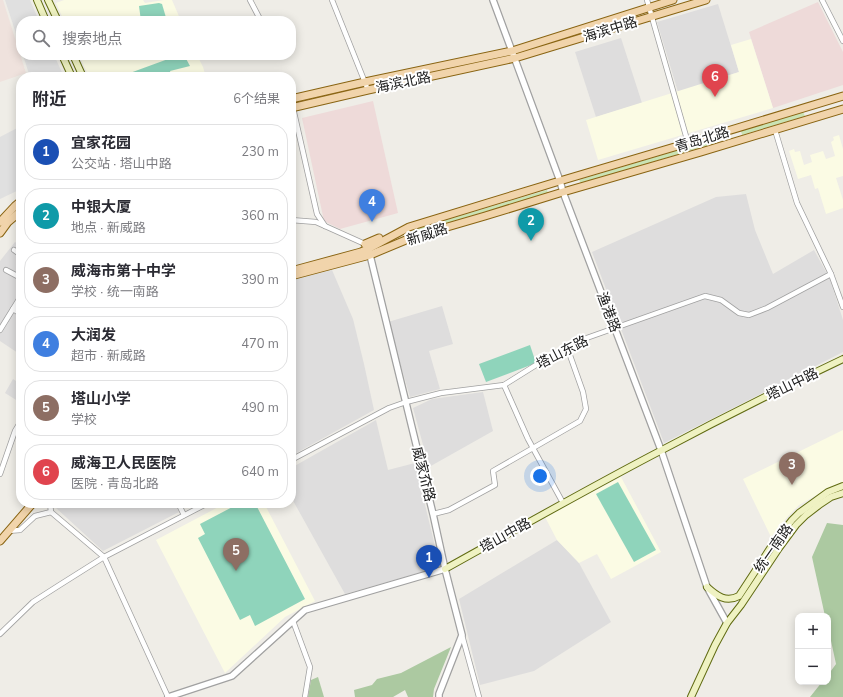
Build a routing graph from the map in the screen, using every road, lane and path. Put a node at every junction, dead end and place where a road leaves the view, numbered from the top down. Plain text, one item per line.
1 (37, 0) edge
2 (48, 0) edge
3 (250, 0) edge
4 (332, 0) edge
5 (493, 0) edge
6 (673, 0) edge
7 (706, 0) edge
8 (822, 0) edge
9 (648, 4) edge
10 (44, 16) edge
11 (56, 16) edge
12 (258, 16) edge
13 (651, 16) junction
14 (843, 42) edge
15 (512, 51) junction
16 (515, 58) junction
17 (64, 60) edge
18 (75, 60) edge
19 (70, 72) edge
20 (81, 72) edge
21 (365, 82) junction
22 (368, 90) junction
23 (843, 96) edge
24 (296, 98) edge
25 (296, 107) edge
26 (843, 109) edge
27 (296, 125) edge
28 (775, 130) junction
29 (688, 143) junction
30 (560, 181) junction
31 (563, 192) junction
32 (16, 205) edge
33 (16, 215) edge
34 (296, 220) edge
35 (0, 222) edge
36 (325, 226) junction
37 (0, 233) edge
38 (368, 249) junction
39 (6, 270) dead end
40 (296, 270) edge
41 (296, 274) edge
42 (831, 274) junction
43 (16, 275) edge
44 (16, 304) edge
45 (843, 307) edge
46 (13, 309) junction
47 (16, 311) edge
48 (615, 328) junction
49 (0, 330) edge
50 (567, 348) junction
51 (843, 360) edge
52 (504, 385) junction
53 (406, 402) junction
54 (16, 429) edge
55 (533, 448) junction
56 (661, 450) junction
57 (296, 457) edge
58 (0, 474) edge
59 (843, 486) edge
60 (843, 493) edge
61 (563, 503) junction
62 (23, 508) edge
63 (29, 508) edge
64 (51, 508) edge
65 (180, 508) edge
66 (198, 508) edge
67 (51, 512) junction
68 (433, 514) junction
69 (184, 515) junction
70 (8, 531) junction
71 (0, 534) edge
72 (0, 541) edge
73 (104, 557) junction
74 (445, 569) junction
75 (707, 587) junction
76 (293, 621) junction
77 (727, 623) junction
78 (0, 634) edge
79 (462, 635) junction
80 (168, 697) edge
81 (305, 697) edge
82 (439, 697) edge
83 (480, 697) edge
84 (691, 697) edge

1 - 10 main road
2 - 11 main road
3 - 12 street
4 - 21 street
5 - 15 street, 渔港路
6 - 9 main road, 海滨中路
7 - 13 main road, 海滨中路
8 - 14 street
9 - 13 street
9 - 15 main road, 海滨中路
13 - 16 main road, 海滨中路
13 - 29 street
15 - 16 street, 渔港路
15 - 21 main road, 海滨北路
16 - 22 main road, 海滨北路
16 - 30 street, 渔港路
17 - 19 main road
18 - 20 main road
21 - 22 street
21 - 24 main road, 海滨北路
22 - 25 main road, 海滨北路
23 - 29 main road, 青岛北路
26 - 28 main road, 青岛北路
27 - 36 street
28 - 31 main road, 青岛北路
28 - 42 street
29 - 30 main road, 青岛北路
30 - 31 street, 渔港路
30 - 38 main road, 新威路
31 - 38 main road, 新威路
31 - 48 street, 渔港路
32 - 35 main road
33 - 37 main road
34 - 36 street
36 - 38 street
38 - 40 main road, 新威路
38 - 41 main road, 新威路
38 - 53 street, 威家夼路
39 - 43 street
42 - 45 street
42 - 48 street, 塔山东路
44 - 46 street
46 - 47 street
46 - 49 street
48 - 50 street, 塔山东路
48 - 56 street, 渔港路
50 - 52 street, 塔山东路
50 - 55 street
51 - 56 main road, 塔山中路
52 - 53 street, 塔山东路
52 - 55 street
53 - 57 street, 塔山东路
53 - 68 street, 威家夼路
54 - 58 street
55 - 61 street
55 - 68 street
56 - 61 main road, 塔山中路
56 - 75 street, 渔港路
59 - 75 main road, 统一南路
60 - 77 main road, 统一南路
61 - 74 main road, 塔山中路
62 - 71 main road
63 - 70 main road
64 - 67 street
65 - 69 street
66 - 69 street
67 - 70 street
67 - 73 street
68 - 74 street, 威家夼路
69 - 73 street
70 - 72 main road
73 - 78 street
73 - 80 street
74 - 76 street, 塔山中路
74 - 79 street, 威家夼路
75 - 77 street, 渔港路
76 - 80 street, 塔山中路
76 - 81 street
77 - 84 main road, 统一南路
79 - 82 street
79 - 83 street

